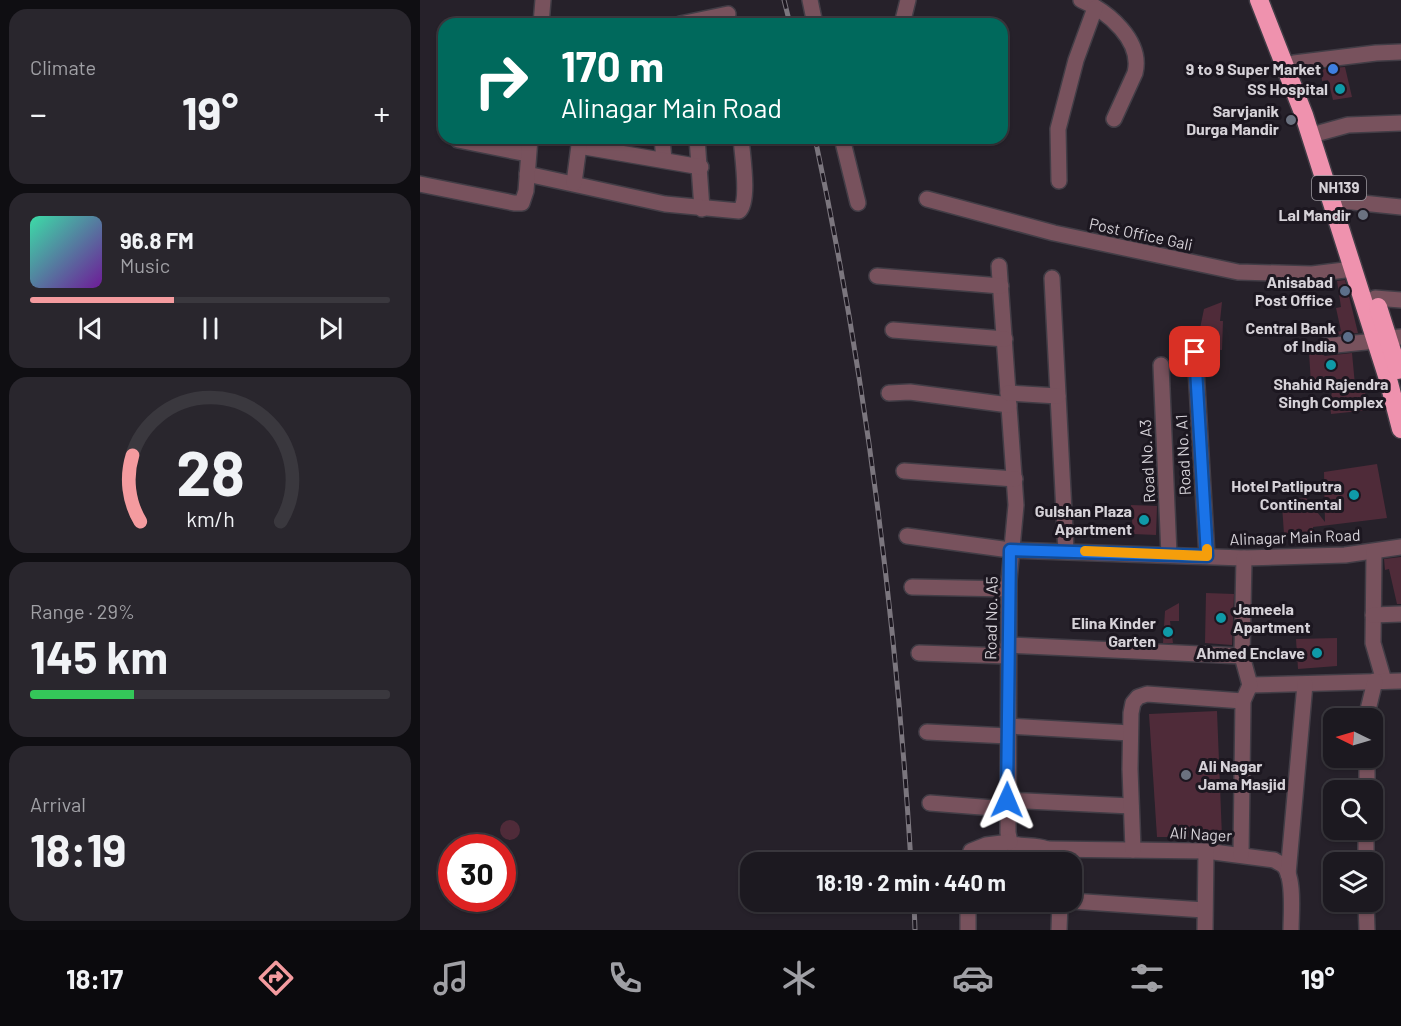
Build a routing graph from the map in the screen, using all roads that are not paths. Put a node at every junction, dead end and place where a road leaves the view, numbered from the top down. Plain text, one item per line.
1 (543, 0) edge
2 (810, 0) edge
3 (908, 0) edge
4 (1081, 0) edge
5 (1259, 0) edge
6 (1270, 0) edge
7 (1095, 8) junction
8 (728, 13) edge
9 (542, 18) edge
10 (706, 18) edge
11 (814, 18) edge
12 (904, 18) edge
13 (1401, 52) edge
14 (1294, 63) junction
15 (1114, 119) dead end
16 (1401, 123) edge
17 (1319, 133) junction
18 (478, 144) edge
19 (529, 144) edge
20 (580, 144) edge
21 (663, 144) edge
22 (698, 144) edge
23 (741, 144) edge
24 (844, 144) edge
25 (620, 145) edge
26 (528, 154) junction
27 (664, 160) junction
28 (700, 167) junction
29 (527, 174) junction
30 (1059, 181) dead end
31 (574, 183) junction
32 (420, 184) edge
33 (927, 199) dead end
34 (1343, 201) junction
35 (858, 203) dead end
36 (1401, 207) edge
37 (702, 208) junction
38 (999, 266) dead end
39 (1353, 269) junction
40 (877, 276) dead end
41 (1052, 278) dead end
42 (1001, 286) junction
43 (1375, 298) junction
44 (1401, 300) edge
45 (893, 330) dead end
46 (1005, 339) junction
47 (1388, 339) edge
48 (1325, 346) dead end
49 (1195, 352) dead end
50 (1161, 365) dead end
51 (1401, 378) edge
52 (889, 393) dead end
53 (1058, 396) junction
54 (1008, 399) junction
55 (1401, 429) edge
56 (904, 471) dead end
57 (1015, 478) junction
58 (907, 536) dead end
59 (1401, 547) edge
60 (1010, 550) junction
61 (1066, 551) junction
62 (1374, 552) junction
63 (1169, 555) junction
64 (1207, 556) junction
65 (1245, 558) junction
66 (912, 587) dead end
67 (1009, 589) junction
68 (1401, 614) edge
69 (1372, 615) junction
70 (1008, 651) junction
71 (919, 653) dead end
72 (1242, 656) junction
73 (1379, 681) junction
74 (1401, 681) edge
75 (1305, 684) junction
76 (1250, 685) junction
77 (1243, 701) junction
78 (1370, 708) edge
79 (1008, 731) junction
80 (927, 732) dead end
81 (1130, 733) junction
82 (930, 803) dead end
83 (1007, 804) junction
84 (1131, 806) junction
85 (1010, 842) junction
86 (1048, 849) junction
87 (1133, 850) junction
88 (1206, 851) junction
89 (971, 852) edge
90 (1052, 852) edge
91 (1241, 855) junction
92 (1288, 874) junction
93 (1082, 901) edge
94 (1204, 910) junction
95 (968, 912) edge
96 (1060, 912) edge
97 (1366, 912) edge
98 (968, 930) edge
99 (1059, 930) edge
100 (1204, 930) edge
101 (1291, 930) edge
102 (1367, 930) edge

1 - 9 street
2 - 11 street
3 - 12 street
4 - 7 street
5 - 39 highway, NH139
6 - 14 highway, NH139
7 - 15 street
7 - 30 street
8 - 10 street
13 - 14 street
14 - 17 highway, NH139
16 - 17 street
17 - 34 highway, NH139
18 - 26 street
19 - 26 street
20 - 31 street
21 - 27 street
22 - 28 street
23 - 37 street
24 - 35 street
25 - 27 street
26 - 29 street
27 - 28 street
28 - 37 street
29 - 31 street
29 - 32 street
31 - 37 street
33 - 39 street, Post Office Gali
34 - 36 street
34 - 43 highway, NH139
38 - 42 street, Road No. A5
39 - 47 highway, NH139
40 - 42 street
41 - 53 street
42 - 46 street, Road No. A5
43 - 44 street
43 - 47 highway, NH139
45 - 46 street
46 - 54 street, Road No. A5
47 - 48 street
47 - 51 highway, NH139
47 - 55 highway, NH139
49 - 64 street, Road No. A1
50 - 63 street, Road No. A3
52 - 54 street
53 - 54 street
53 - 61 street
54 - 57 street, Road No. A5
56 - 57 street
57 - 60 street, Road No. A5
58 - 60 street, Alinagar Main Road
59 - 62 street, Alinagar Main Road
60 - 61 street, Alinagar Main Road
60 - 67 street, Road No. A5
61 - 63 street, Alinagar Main Road
62 - 65 street, Alinagar Main Road
62 - 69 street
63 - 64 street, Alinagar Main Road
64 - 65 street, Alinagar Main Road
65 - 72 street
66 - 67 street
67 - 70 street, Road No. A5
68 - 69 street
69 - 73 street
70 - 71 street
70 - 72 street
70 - 79 street, Road No. A5
72 - 76 street
73 - 74 street
73 - 75 street
73 - 78 street
75 - 76 street
75 - 92 street
76 - 77 street
77 - 81 street
77 - 91 street
79 - 80 street
79 - 81 street
79 - 83 street, Road No. A5
81 - 84 street
82 - 83 street
83 - 84 street
83 - 85 street, Road No. A5
84 - 87 street
85 - 86 street
85 - 89 street
86 - 87 street, Ali Nager
86 - 90 street
87 - 88 street, Ali Nager
88 - 91 street, Ali Nager
88 - 94 street
91 - 92 street, Ali Nager
92 - 101 street
93 - 94 street
94 - 100 street
95 - 98 street
96 - 99 street
97 - 102 street

